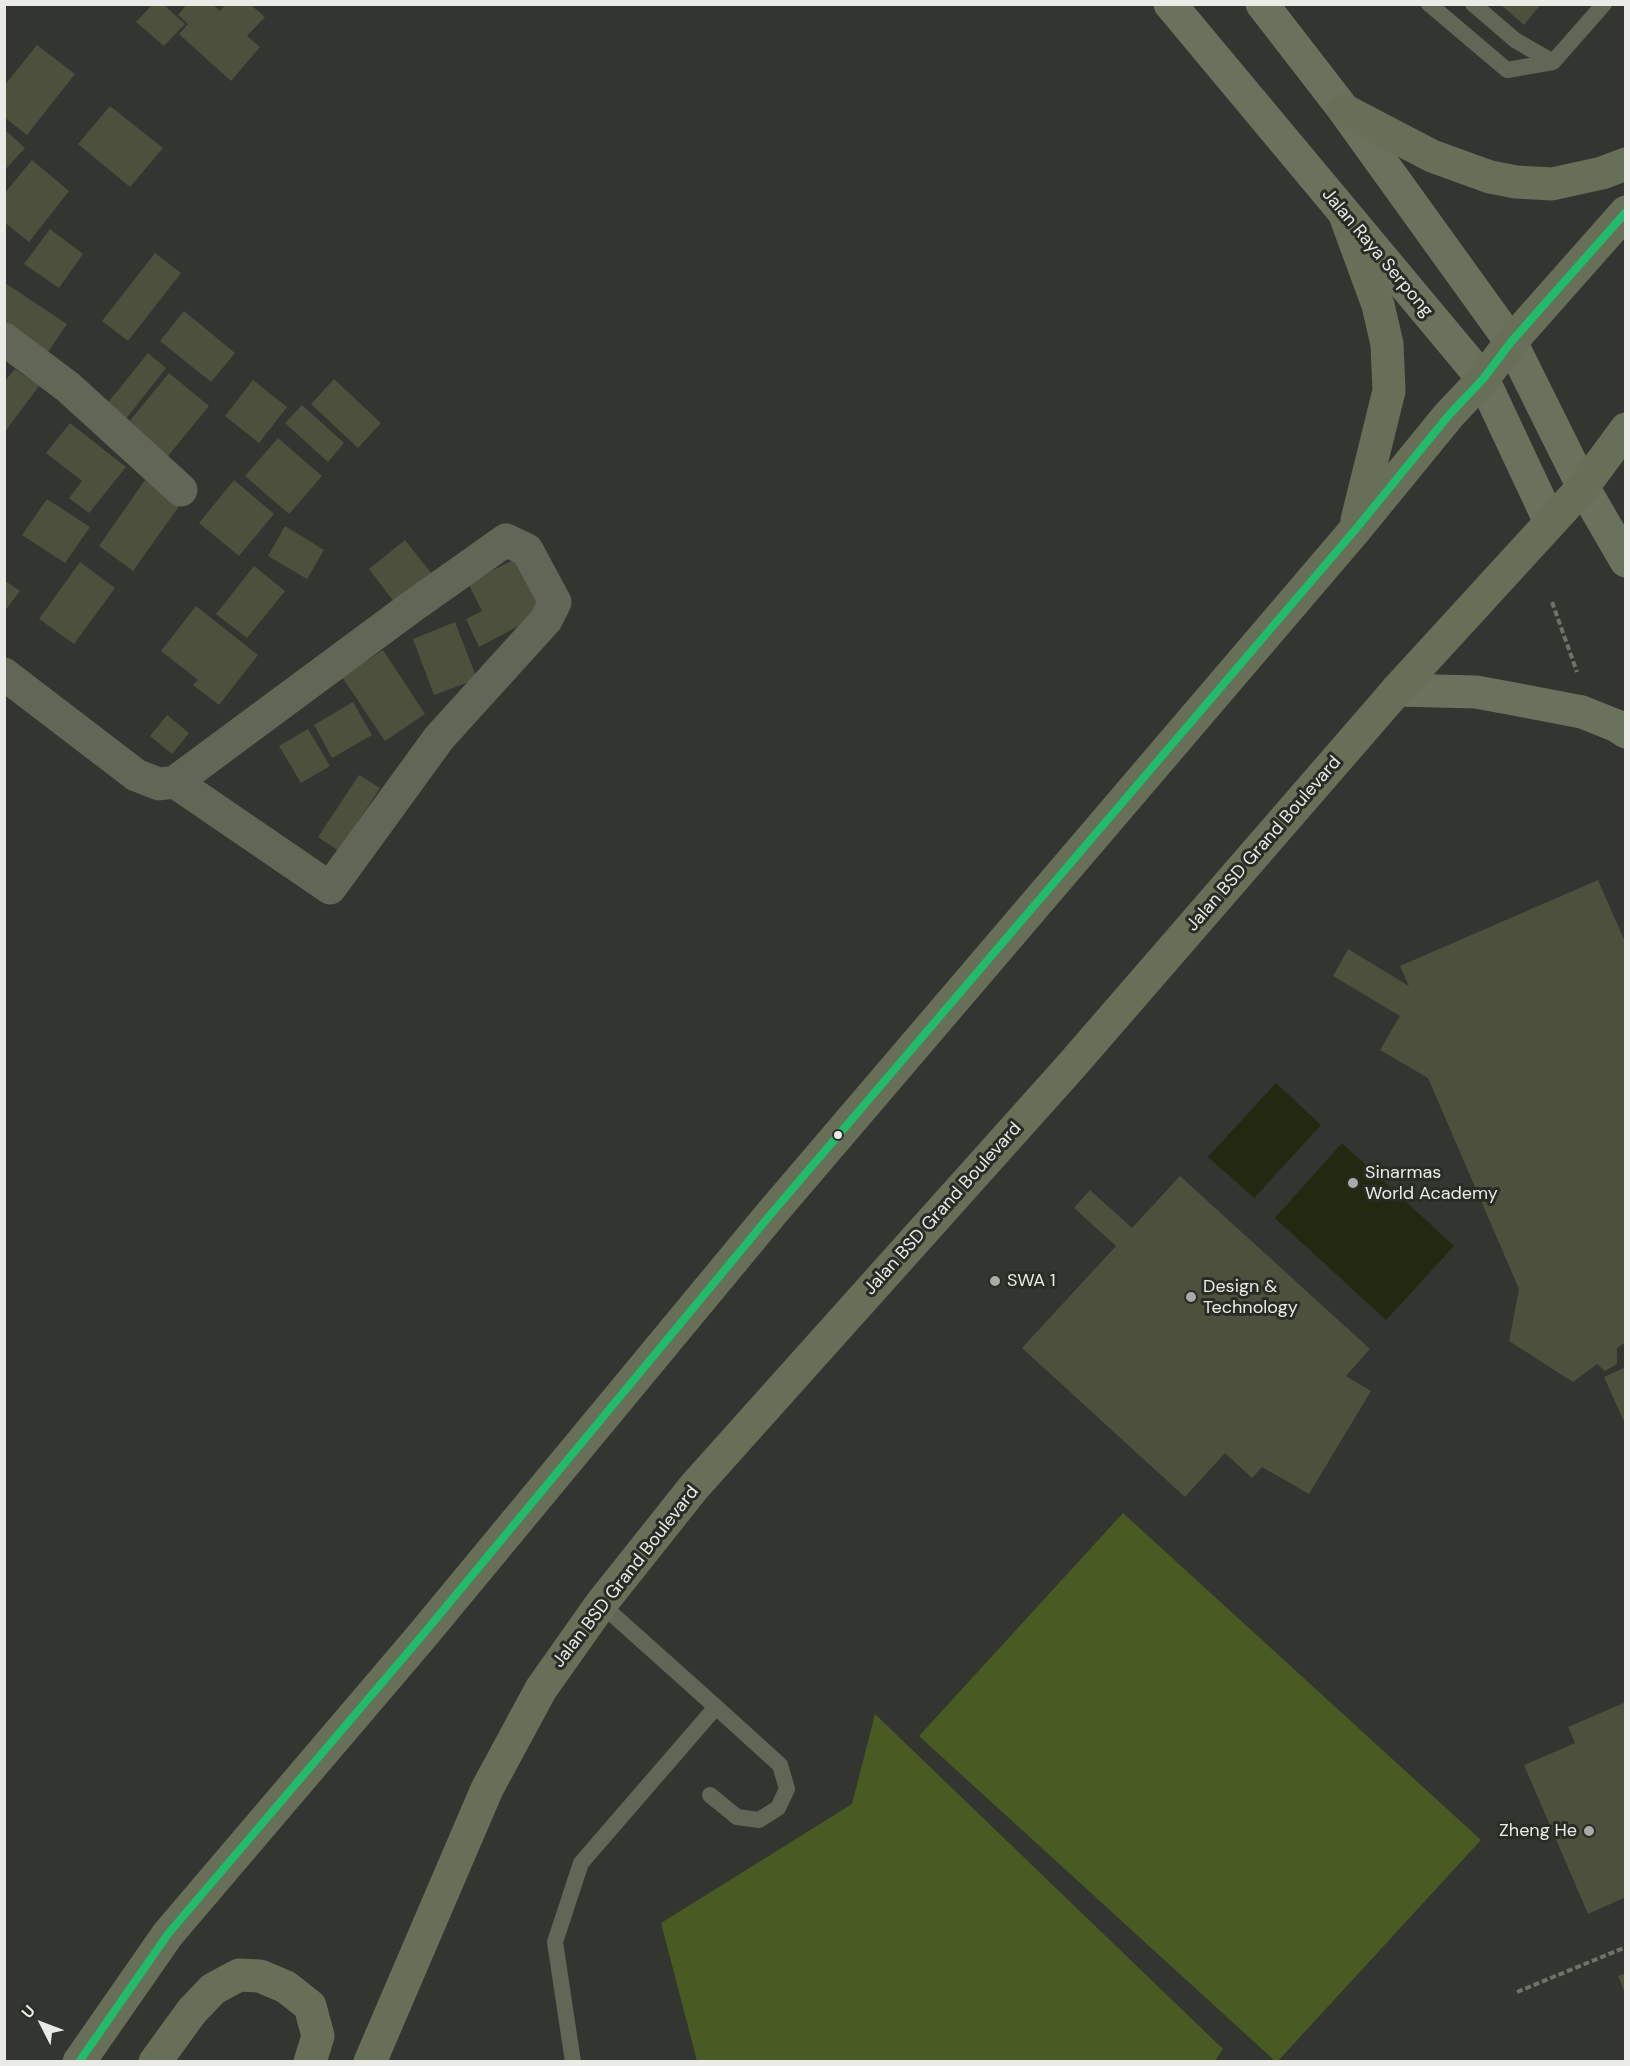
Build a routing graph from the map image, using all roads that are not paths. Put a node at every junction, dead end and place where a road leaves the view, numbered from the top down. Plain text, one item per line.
1 (1170, 4) edge
2 (1429, 4) edge
3 (1473, 4) edge
4 (1604, 4) edge
5 (1269, 7) edge
6 (1553, 62) junction
7 (1344, 110) junction
8 (1626, 164) edge
9 (1626, 212) edge
10 (1345, 215) junction
11 (4, 339) edge
12 (1511, 342) junction
13 (1483, 379) junction
14 (1626, 429) edge
15 (1583, 487) junction
16 (181, 490) dead end
17 (1550, 522) junction
18 (1354, 530) junction
19 (1626, 561) edge
20 (4, 675) edge
21 (1397, 690) junction
22 (1626, 732) edge
23 (175, 782) junction
24 (601, 1604) junction
25 (716, 1707) junction
26 (710, 1795) dead end
27 (79, 2061) edge
28 (155, 2061) edge
29 (310, 2061) edge
30 (370, 2061) edge
31 (573, 2061) edge

1 - 10 main road, Jalan Raya Serpong
2 - 6 lane
3 - 6 lane
4 - 6 lane
5 - 7 main road
7 - 8 main road
7 - 12 main road
9 - 12 main road
10 - 13 main road, Jalan Raya Serpong
10 - 18 main road
11 - 16 street
12 - 13 main road
12 - 15 main road
13 - 17 main road, Jalan Raya Serpong
13 - 18 main road
14 - 15 main road, Jalan BSD Grand Boulevard
15 - 17 main road, Jalan BSD Grand Boulevard
15 - 19 main road
17 - 21 main road, Jalan BSD Grand Boulevard
18 - 27 main road
20 - 23 street
21 - 22 main road
21 - 24 main road, Jalan BSD Grand Boulevard
23 - 23 street
24 - 25 lane
24 - 30 main road, Jalan BSD Grand Boulevard
25 - 26 lane
25 - 31 lane
28 - 29 main road

